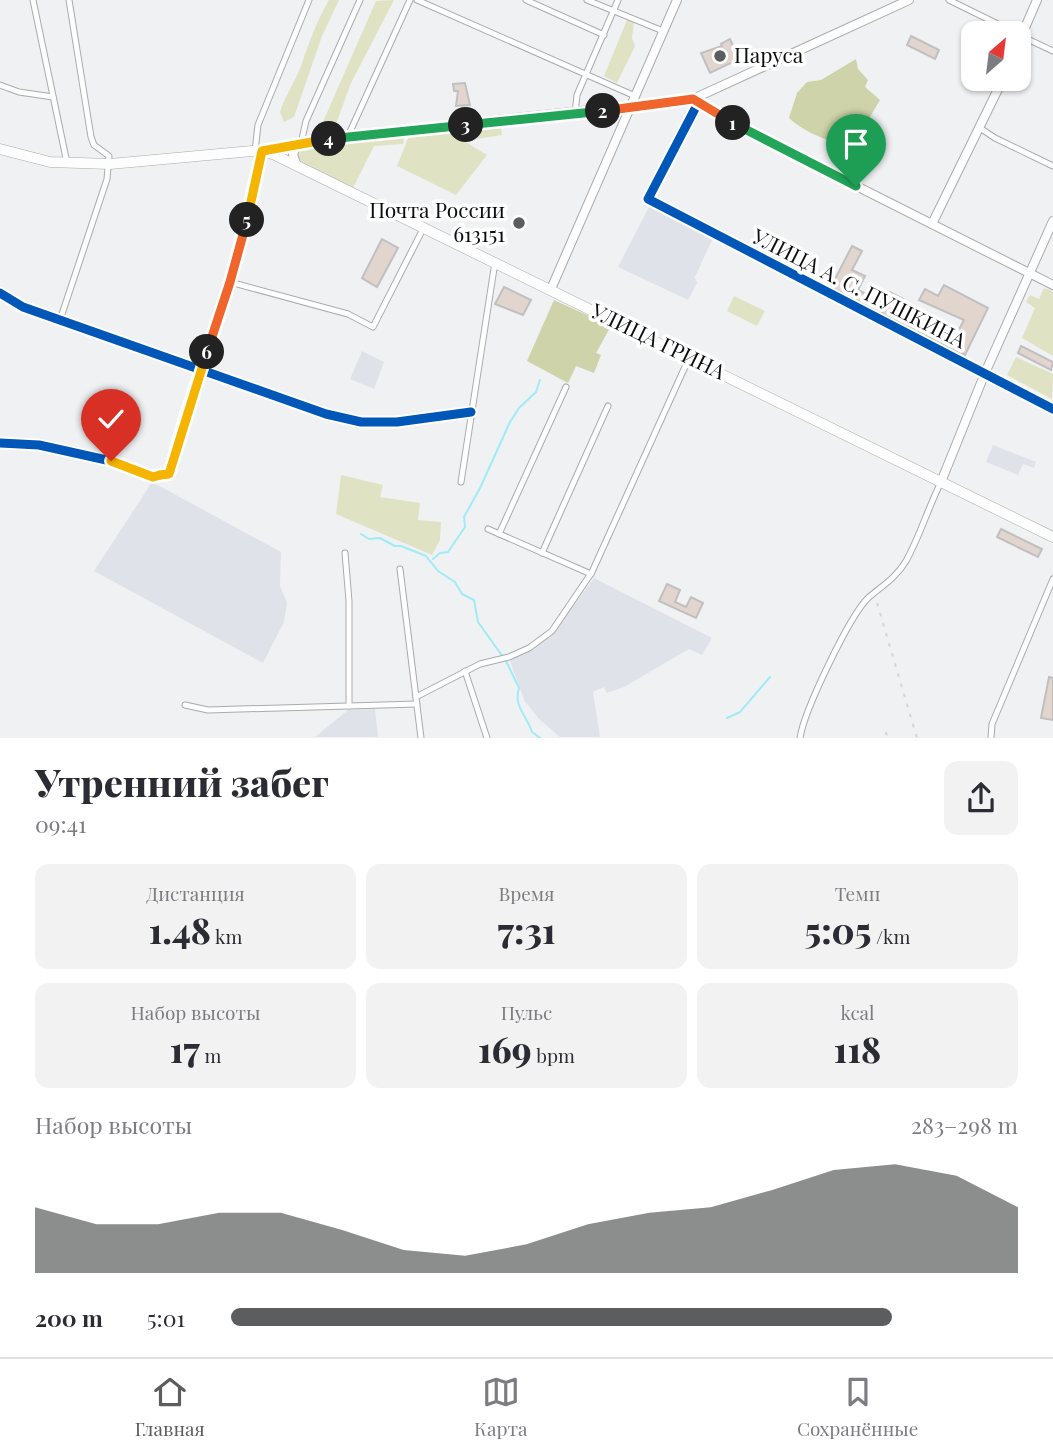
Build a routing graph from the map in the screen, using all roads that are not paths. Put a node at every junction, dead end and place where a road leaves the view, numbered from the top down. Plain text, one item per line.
1 (33, 0) edge
2 (69, 0) edge
3 (309, 0) edge
4 (360, 0) edge
5 (410, 0) edge
6 (417, 0) edge
7 (526, 0) edge
8 (587, 0) edge
9 (618, 0) edge
10 (677, 0) edge
11 (909, 0) edge
12 (949, 0) edge
13 (1037, 0) edge
14 (613, 11) junction
15 (989, 21) edge
16 (1027, 21) edge
17 (663, 32) junction
18 (604, 35) junction
19 (1031, 42) edge
20 (1053, 51) edge
21 (586, 74) junction
22 (0, 85) edge
23 (997, 91) edge
24 (635, 96) junction
25 (53, 97) junction
26 (695, 101) junction
27 (629, 107) junction
28 (575, 114) junction
29 (980, 128) junction
30 (348, 136) junction
31 (300, 143) junction
32 (0, 149) edge
33 (259, 151) junction
34 (67, 163) junction
35 (110, 164) junction
36 (296, 164) junction
37 (1053, 166) edge
38 (1053, 221) edge
39 (932, 224) junction
40 (424, 227) junction
41 (495, 262) junction
42 (1030, 274) junction
43 (230, 282) junction
44 (1053, 285) edge
45 (551, 289) junction
46 (0, 293) edge
47 (60, 320) junction
48 (690, 358) junction
49 (200, 371) junction
50 (985, 373) junction
51 (566, 387) dead end
52 (608, 406) dead end
53 (1053, 410) edge
54 (471, 412) junction
55 (0, 443) edge
56 (461, 482) dead end
57 (941, 482) junction
58 (488, 529) dead end
59 (499, 534) junction
60 (1053, 537) edge
61 (345, 553) dead end
62 (542, 553) junction
63 (400, 569) dead end
64 (591, 574) junction
65 (1053, 579) edge
66 (465, 671) junction
67 (416, 696) junction
68 (417, 704) junction
69 (185, 705) dead end
70 (349, 706) junction
71 (990, 734) edge
72 (421, 737) edge
73 (487, 737) edge
74 (800, 737) edge

1 - 25 street
2 - 35 street
3 - 33 street
4 - 31 street
5 - 30 street
6 - 21 street
7 - 18 street
8 - 14 street
9 - 14 street
10 - 17 main road
11 - 26 main road
12 - 15 street
13 - 16 main road
14 - 17 street
14 - 18 street
17 - 24 main road
18 - 21 street
19 - 20 street
21 - 24 street
21 - 28 street
22 - 25 street
23 - 29 main road
24 - 27 main road
25 - 34 street
26 - 27 main road
26 - 39 main road
26 - 50 street, УЛИЦА А. С. ПУШКИНА
27 - 28 main road
27 - 45 main road
28 - 30 main road
29 - 37 street
29 - 39 main road
30 - 31 main road
31 - 33 main road
31 - 36 main road
32 - 34 highway
33 - 35 highway
33 - 36 highway, УЛИЦА ГРИНА
33 - 43 street
34 - 35 highway
35 - 47 street
36 - 40 highway, УЛИЦА ГРИНА
38 - 42 main road
39 - 42 main road
40 - 41 highway, УЛИЦА ГРИНА
40 - 43 street
41 - 45 highway, УЛИЦА ГРИНА
41 - 54 street
42 - 44 main road
42 - 50 main road
43 - 49 street
45 - 48 highway, УЛИЦА ГРИНА
46 - 47 street
47 - 49 street
48 - 57 highway, УЛИЦА ГРИНА
48 - 64 street
49 - 54 street
49 - 55 street
50 - 53 street, УЛИЦА А. С. ПУШКИНА
50 - 57 main road
51 - 59 street
52 - 62 street
54 - 56 street
57 - 60 highway, УЛИЦА ГРИНА
57 - 74 street
58 - 59 street
59 - 62 street
61 - 70 street
62 - 64 street
63 - 67 street
64 - 66 street
65 - 71 street
66 - 67 street
66 - 73 street
67 - 68 street
68 - 70 street
68 - 72 street
69 - 70 street

